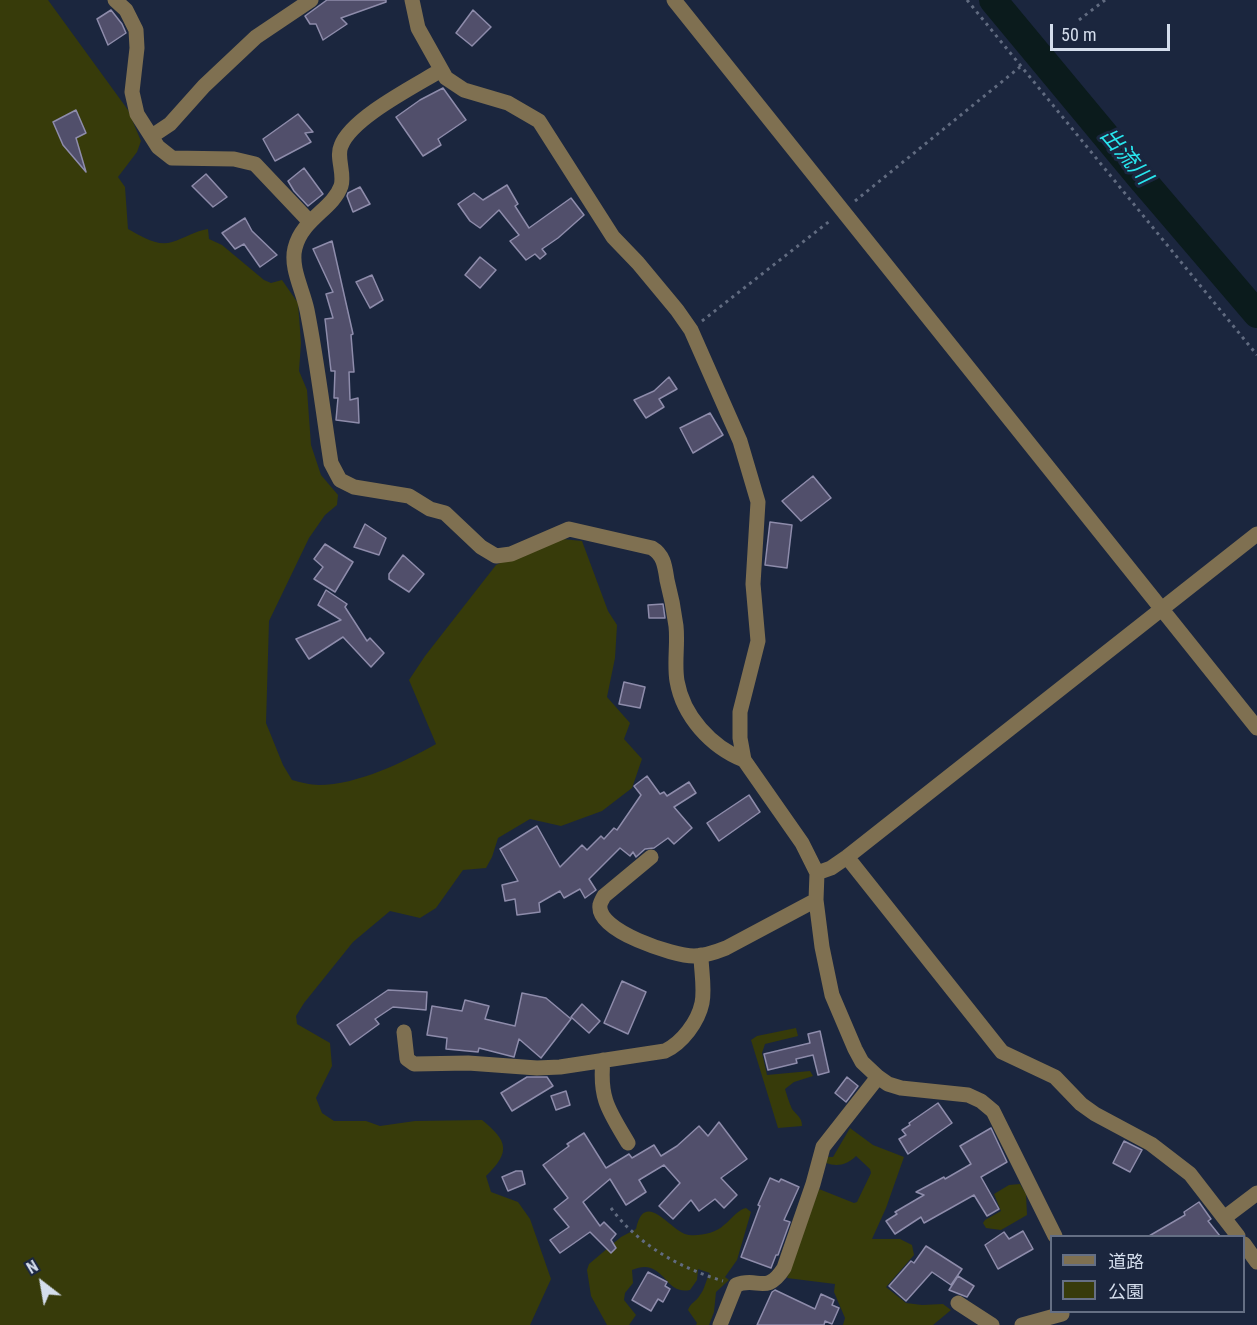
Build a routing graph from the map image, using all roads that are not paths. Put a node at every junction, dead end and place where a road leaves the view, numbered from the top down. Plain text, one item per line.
1 (115, 0) edge
2 (311, 0) edge
3 (412, 0) edge
4 (674, 0) edge
5 (441, 70) junction
6 (152, 135) junction
7 (309, 222) junction
8 (1257, 534) edge
9 (1162, 610) junction
10 (1257, 728) edge
11 (744, 760) junction
12 (651, 857) dead end
13 (847, 857) junction
14 (817, 873) junction
15 (816, 900) junction
16 (701, 955) junction
17 (404, 1032) dead end
18 (603, 1060) junction
19 (878, 1077) junction
20 (628, 1143) dead end
21 (1257, 1193) edge
22 (1224, 1218) junction
23 (1054, 1235) edge
24 (1237, 1235) edge
25 (1245, 1245) edge
26 (1257, 1262) edge
27 (958, 1303) dead end
28 (1064, 1317) edge
29 (720, 1325) edge
30 (992, 1325) edge
31 (1022, 1325) edge

1 - 6 street
2 - 6 street
3 - 5 street
4 - 9 street
5 - 7 street
5 - 11 street
6 - 7 street
7 - 11 street
8 - 9 street
9 - 10 street
9 - 13 street
11 - 14 street
12 - 16 street
13 - 14 street
13 - 22 street
14 - 15 street
15 - 16 street
15 - 19 street
16 - 18 street
17 - 18 street
18 - 20 street
19 - 23 street
19 - 29 street
21 - 22 street
22 - 24 street
25 - 26 street
27 - 30 street
28 - 31 street

